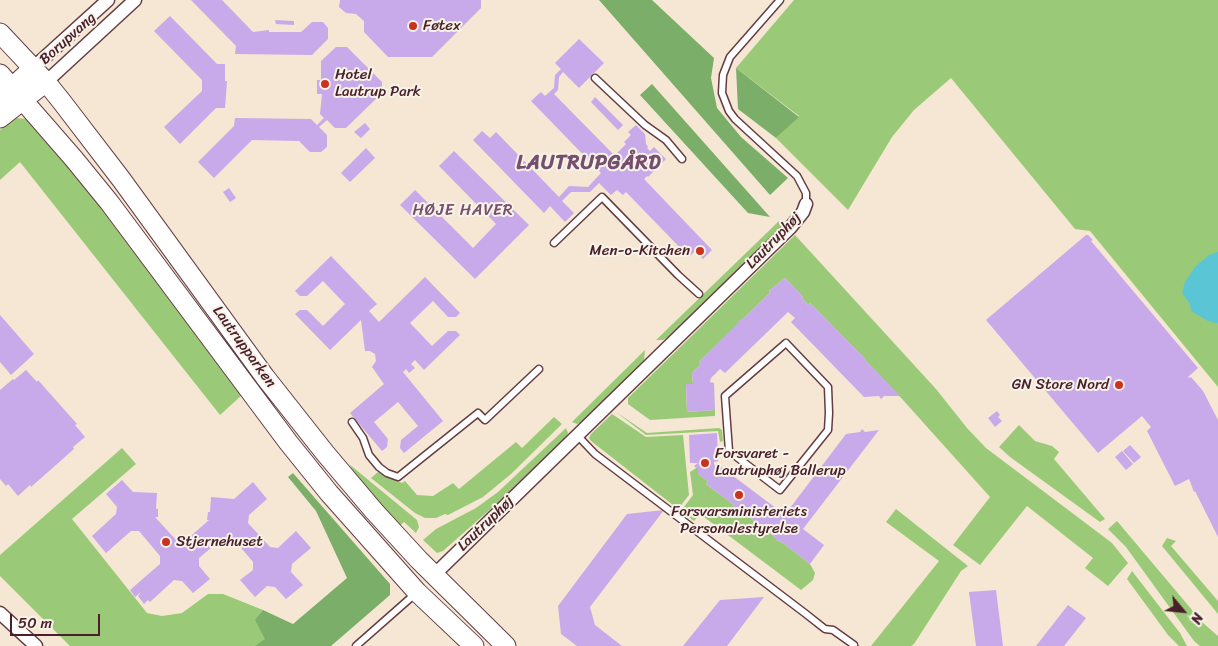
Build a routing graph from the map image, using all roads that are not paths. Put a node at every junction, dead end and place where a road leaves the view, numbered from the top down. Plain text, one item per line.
1 (108, 0) edge
2 (135, 0) edge
3 (780, 0) edge
4 (0, 33) edge
5 (40, 75) junction
6 (595, 78) dead end
7 (8, 90) edge
8 (0, 118) edge
9 (682, 159) dead end
10 (806, 204) joint
11 (554, 243) dead end
12 (699, 294) dead end
13 (539, 369) dead end
14 (829, 412) joint
15 (352, 422) dead end
16 (577, 435) junction
17 (434, 575) junction
18 (418, 592) junction
19 (0, 613) edge
20 (854, 645) dead end
21 (36, 646) edge
22 (356, 646) edge
23 (474, 646) edge
24 (506, 646) edge

1 - 5 street, Borupvang
2 - 5 street, Borupvang
3 - 10 lane, Lautruphøj
4 - 5 street, Lautrupparken
5 - 7 street
5 - 17 street, Lautrupparken
6 - 9 lane
7 - 8 street
7 - 18 street, Lautrupparken
10 - 16 street, Lautruphøj
11 - 12 lane
13 - 15 lane
14 - 14 lane
16 - 17 street, Lautruphøj
16 - 20 lane
17 - 18 street, Lautruphøj
17 - 24 street, Lautrupparken
18 - 22 lane
18 - 23 street, Lautrupparken
19 - 21 street

